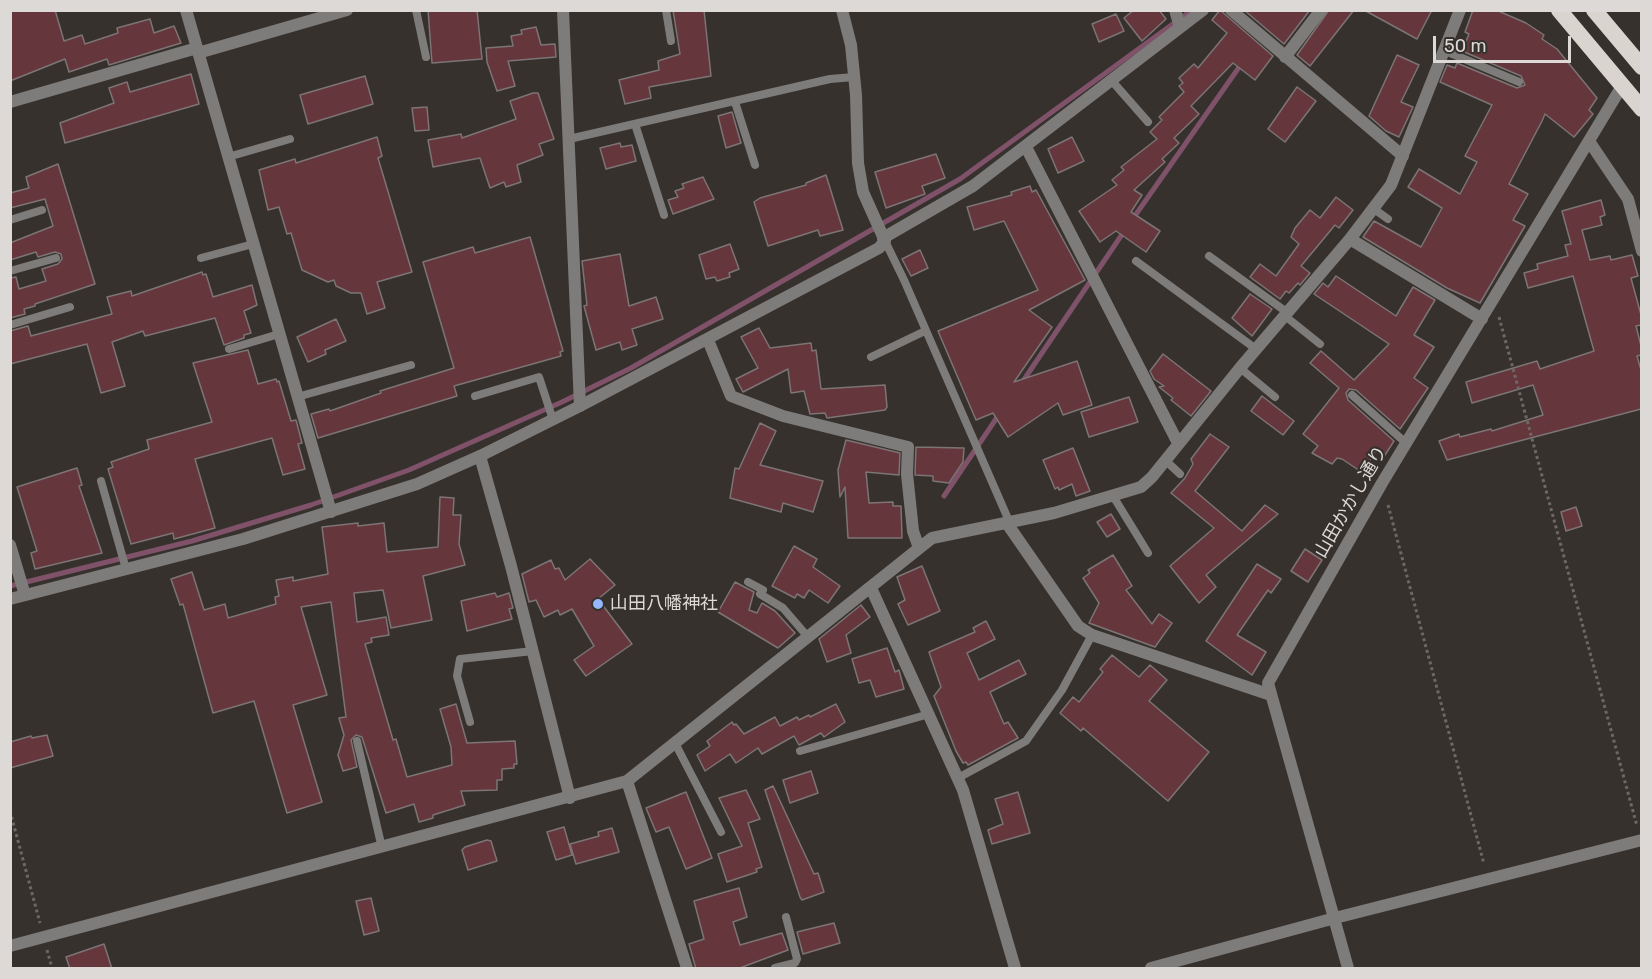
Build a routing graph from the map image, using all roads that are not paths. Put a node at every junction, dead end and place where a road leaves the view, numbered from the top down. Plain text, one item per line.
1 (186, 10) edge
2 (347, 10) edge
3 (416, 10) edge
4 (563, 10) edge
5 (666, 10) edge
6 (842, 10) edge
7 (1175, 10) edge
8 (1203, 10) edge
9 (1231, 10) edge
10 (1321, 10) edge
11 (1460, 10) edge
12 (1559, 10) edge
13 (1594, 10) edge
14 (1180, 27) junction
15 (671, 41) dead end
16 (197, 50) junction
17 (1443, 50) junction
18 (426, 57) dead end
19 (1285, 57) junction
20 (1639, 58) edge
21 (854, 77) junction
22 (1112, 81) junction
23 (1519, 82) dead end
24 (1622, 86) junction
25 (10, 102) edge
26 (735, 102) junction
27 (1641, 109) edge
28 (1148, 122) dead end
29 (635, 124) junction
30 (290, 139) dead end
31 (569, 139) junction
32 (1589, 141) junction
33 (1026, 147) junction
34 (1403, 156) junction
35 (228, 157) junction
36 (755, 165) dead end
37 (1374, 209) junction
38 (42, 210) dead end
39 (664, 215) dead end
40 (1388, 219) dead end
41 (10, 220) edge
42 (1350, 239) junction
43 (884, 240) junction
44 (253, 244) junction
45 (1641, 251) edge
46 (1209, 256) dead end
47 (56, 258) dead end
48 (201, 258) dead end
49 (1136, 261) dead end
50 (10, 271) edge
51 (70, 307) dead end
52 (1286, 314) junction
53 (1482, 319) junction
54 (10, 325) edge
55 (925, 330) junction
56 (279, 334) junction
57 (708, 340) junction
58 (1320, 344) dead end
59 (229, 349) dead end
60 (1256, 349) junction
61 (871, 357) dead end
62 (411, 365) dead end
63 (1240, 368) junction
64 (1352, 395) dead end
65 (475, 396) dead end
66 (297, 397) junction
67 (1275, 397) dead end
68 (580, 406) junction
69 (553, 420) junction
70 (1178, 443) junction
71 (1406, 443) junction
72 (480, 456) junction
73 (1165, 460) junction
74 (1180, 474) dead end
75 (101, 482) dead end
76 (1113, 496) junction
77 (331, 512) junction
78 (1008, 522) junction
79 (10, 545) edge
80 (919, 548) junction
81 (1148, 553) dead end
82 (126, 569) junction
83 (748, 582) dead end
84 (871, 588) junction
85 (25, 595) junction
86 (10, 599) edge
87 (1092, 635) junction
88 (808, 637) junction
89 (533, 651) junction
90 (1271, 695) junction
91 (929, 714) junction
92 (470, 722) dead end
93 (357, 741) dead end
94 (675, 745) junction
95 (800, 751) dead end
96 (958, 778) junction
97 (627, 781) junction
98 (570, 798) junction
99 (721, 832) dead end
100 (1641, 840) edge
101 (382, 848) junction
102 (786, 917) dead end
103 (1335, 918) junction
104 (10, 946) edge
105 (687, 969) edge
106 (775, 969) edge
107 (1015, 969) edge
108 (1151, 969) edge
109 (1348, 969) edge

1 - 16 street
2 - 16 street
3 - 18 lane
4 - 31 street
5 - 15 lane
6 - 21 street
7 - 14 street
8 - 14 street
9 - 19 street
10 - 19 street
11 - 17 street
12 - 24 highway
13 - 20 highway
14 - 22 street
16 - 25 street
16 - 35 street
17 - 23 lane
17 - 34 street
19 - 34 street
21 - 26 lane
21 - 43 street
22 - 28 lane
22 - 33 street
24 - 27 highway
24 - 32 street, 山田かかし通り
26 - 29 lane
26 - 36 lane
29 - 31 lane
29 - 39 lane
30 - 35 lane
31 - 68 street
32 - 45 street
32 - 53 street, 山田かかし通り
33 - 43 street
33 - 70 street
34 - 37 street
35 - 44 street
37 - 40 lane
37 - 42 street
38 - 41 lane
42 - 52 street
42 - 53 street
43 - 55 lane
43 - 57 street
44 - 48 lane
44 - 56 street
46 - 52 lane
47 - 50 lane
49 - 60 lane
51 - 54 lane
52 - 58 lane
52 - 60 street
53 - 71 street, 山田かかし通り
55 - 61 lane
55 - 78 lane
56 - 59 lane
56 - 66 street
57 - 68 street
57 - 80 street
60 - 63 street
62 - 66 lane
63 - 67 lane
63 - 70 street
64 - 71 lane
65 - 69 lane
66 - 77 street
68 - 69 street
69 - 72 street
70 - 73 street
71 - 90 street, 山田かかし通り
72 - 77 street
72 - 89 street
73 - 74 lane
73 - 76 street
75 - 82 lane
76 - 78 street
76 - 81 lane
77 - 82 street
78 - 80 street
78 - 87 street
79 - 85 street
80 - 84 street
82 - 85 street
83 - 88 lane
84 - 88 street
84 - 91 street
85 - 86 street
87 - 90 street
87 - 96 lane
88 - 94 street
89 - 92 lane
89 - 98 street
90 - 103 street, 山田かかし通り
91 - 95 lane
91 - 96 street
93 - 101 lane
94 - 97 street
94 - 99 lane
96 - 107 street
97 - 98 street
97 - 105 street
98 - 101 street
100 - 103 street
101 - 104 street
102 - 106 lane
103 - 108 street
103 - 109 street, 山田かかし通り

